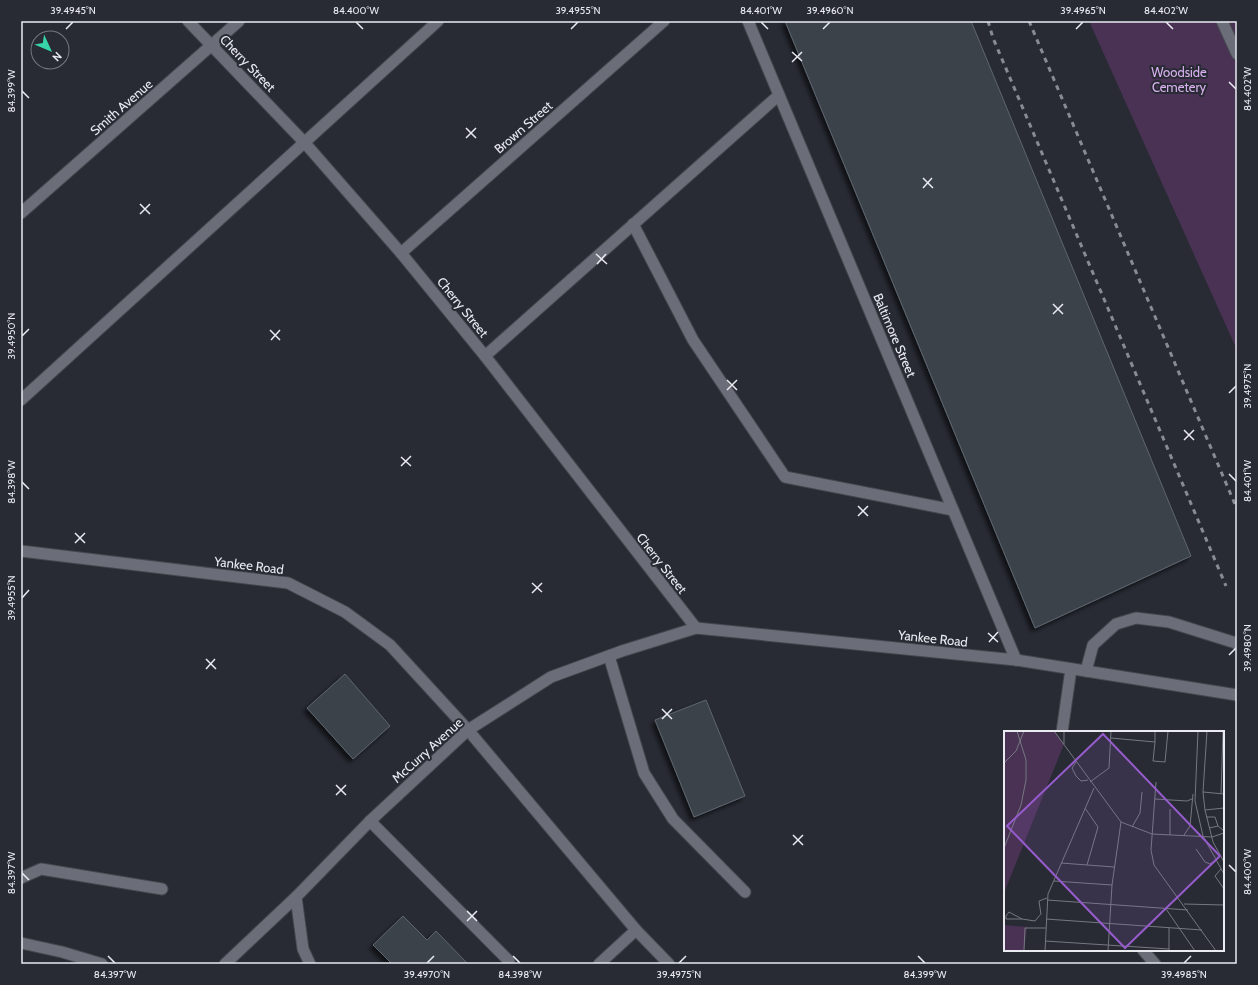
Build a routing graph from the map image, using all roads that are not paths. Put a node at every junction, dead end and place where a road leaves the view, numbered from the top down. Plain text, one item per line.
1 (188, 21) edge
2 (240, 21) edge
3 (438, 21) edge
4 (664, 21) edge
5 (748, 21) edge
6 (1222, 21) edge
7 (212, 46) junction
8 (1237, 54) edge
9 (779, 95) junction
10 (304, 142) junction
11 (21, 213) edge
12 (633, 224) junction
13 (401, 253) junction
14 (485, 356) junction
15 (21, 400) edge
16 (954, 510) junction
17 (21, 551) edge
18 (696, 628) junction
19 (1237, 644) edge
20 (609, 656) junction
21 (1016, 660) junction
22 (1071, 669) junction
23 (1086, 671) junction
24 (1237, 695) edge
25 (468, 730) junction
26 (1062, 731) edge
27 (370, 821) junction
28 (21, 878) edge
29 (162, 890) dead end
30 (745, 892) dead end
31 (296, 897) junction
32 (636, 930) junction
33 (21, 943) edge
34 (1144, 951) edge
35 (509, 961) dead end
36 (102, 964) edge
37 (225, 964) edge
38 (310, 964) edge
39 (599, 964) edge
40 (669, 964) edge
41 (1155, 964) edge

1 - 7 street, Cherry Street
2 - 7 street, Smith Avenue
3 - 10 street
4 - 13 street, Brown Street
5 - 9 street, Baltimore Street
6 - 8 street
7 - 10 street, Cherry Street
7 - 11 street, Smith Avenue
9 - 12 street
9 - 16 street, Baltimore Street
10 - 13 street, Cherry Street
10 - 15 street
12 - 14 street
12 - 16 street
13 - 14 street, Cherry Street
14 - 18 street, Cherry Street
16 - 21 street, Baltimore Street
17 - 25 street, Yankee Road
18 - 20 street, McCurry Avenue
18 - 21 street, Yankee Road
19 - 23 street
20 - 25 street, McCurry Avenue
20 - 30 street
21 - 22 street, Yankee Road
22 - 23 street, Yankee Road
22 - 26 street
23 - 24 street, Yankee Road
25 - 27 street, McCurry Avenue
25 - 32 street, Yankee Road
27 - 31 street, McCurry Avenue
27 - 35 street
28 - 29 street
31 - 37 street, McCurry Avenue
31 - 38 street
32 - 39 street
32 - 40 street, Yankee Road
33 - 36 street
34 - 41 street

